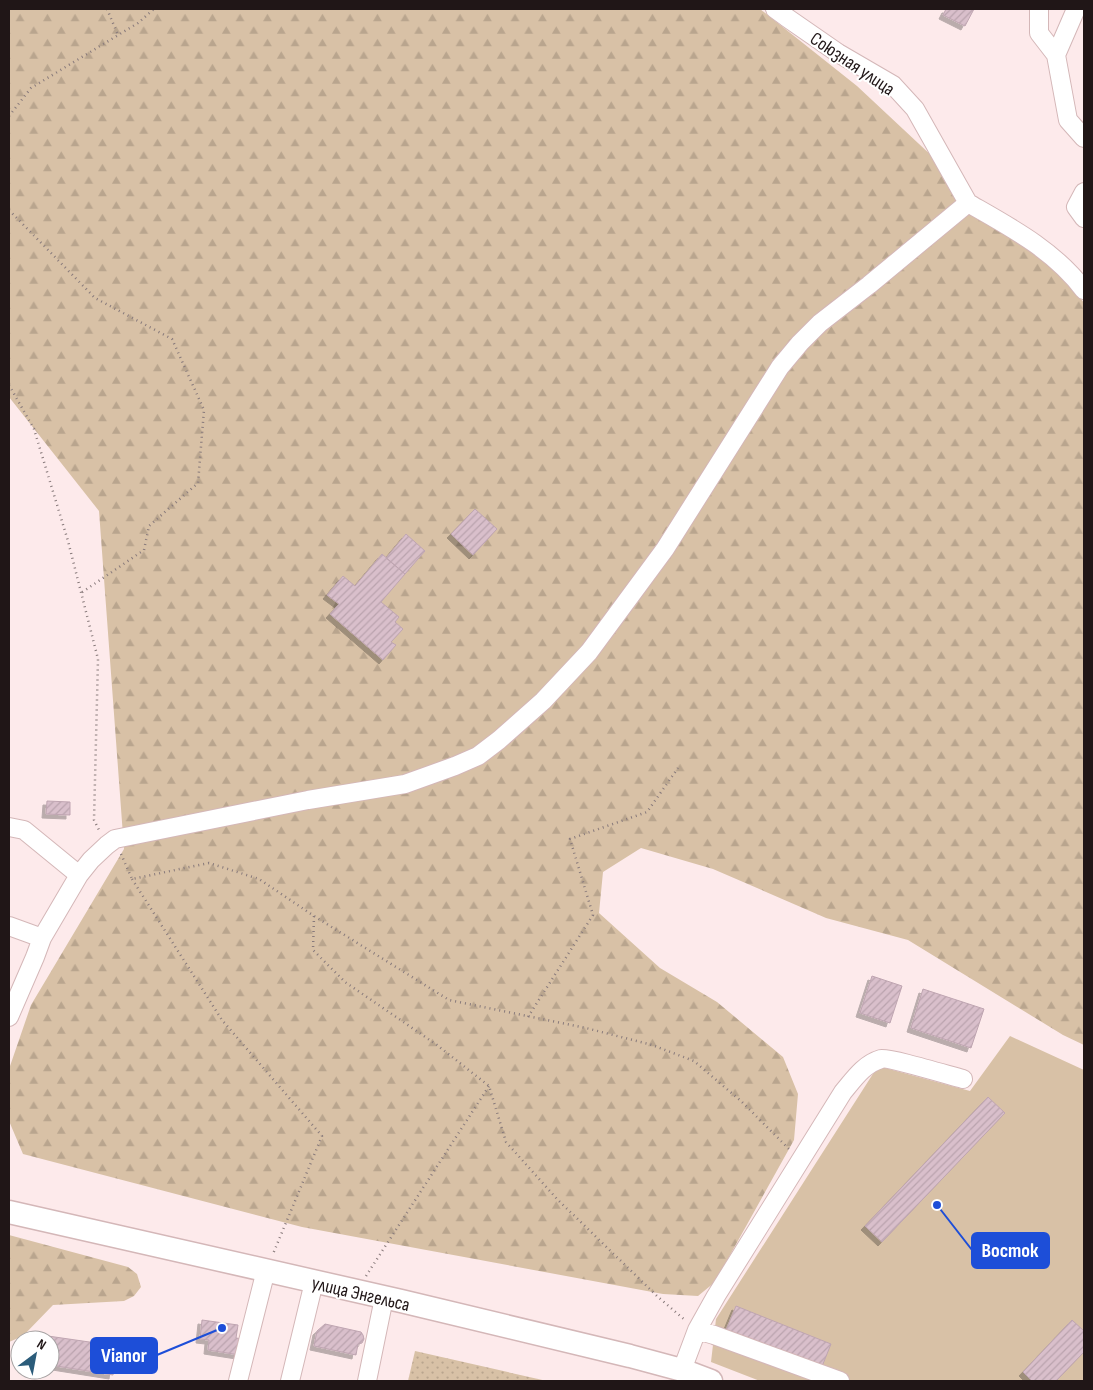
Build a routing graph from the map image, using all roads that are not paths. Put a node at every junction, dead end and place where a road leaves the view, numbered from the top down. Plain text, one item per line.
1 (775, 9) edge
2 (1039, 9) edge
3 (1076, 9) edge
4 (1056, 55) junction
5 (1084, 138) edge
6 (1084, 192) edge
7 (968, 203) junction
8 (1084, 218) edge
9 (1084, 290) edge
10 (9, 826) edge
11 (79, 875) junction
12 (9, 926) edge
13 (42, 938) junction
14 (9, 1017) edge
15 (964, 1079) dead end
16 (9, 1212) edge
17 (266, 1270) junction
18 (314, 1282) junction
19 (384, 1298) junction
20 (697, 1330) junction
21 (697, 1377) edge
22 (238, 1381) edge
23 (290, 1381) edge
24 (367, 1381) edge
25 (840, 1381) edge

1 - 7 street, Союзная улица
2 - 4 street
3 - 4 street
4 - 5 street
6 - 8 street
7 - 9 street
7 - 11 street
10 - 11 street
11 - 13 street
12 - 13 street
13 - 14 street
15 - 20 street
16 - 17 main road, улица Энгельса
17 - 18 main road, улица Энгельса
17 - 22 street
18 - 19 main road, улица Энгельса
18 - 23 street
19 - 21 main road, улица Энгельса
19 - 24 street
20 - 21 street
20 - 25 street

